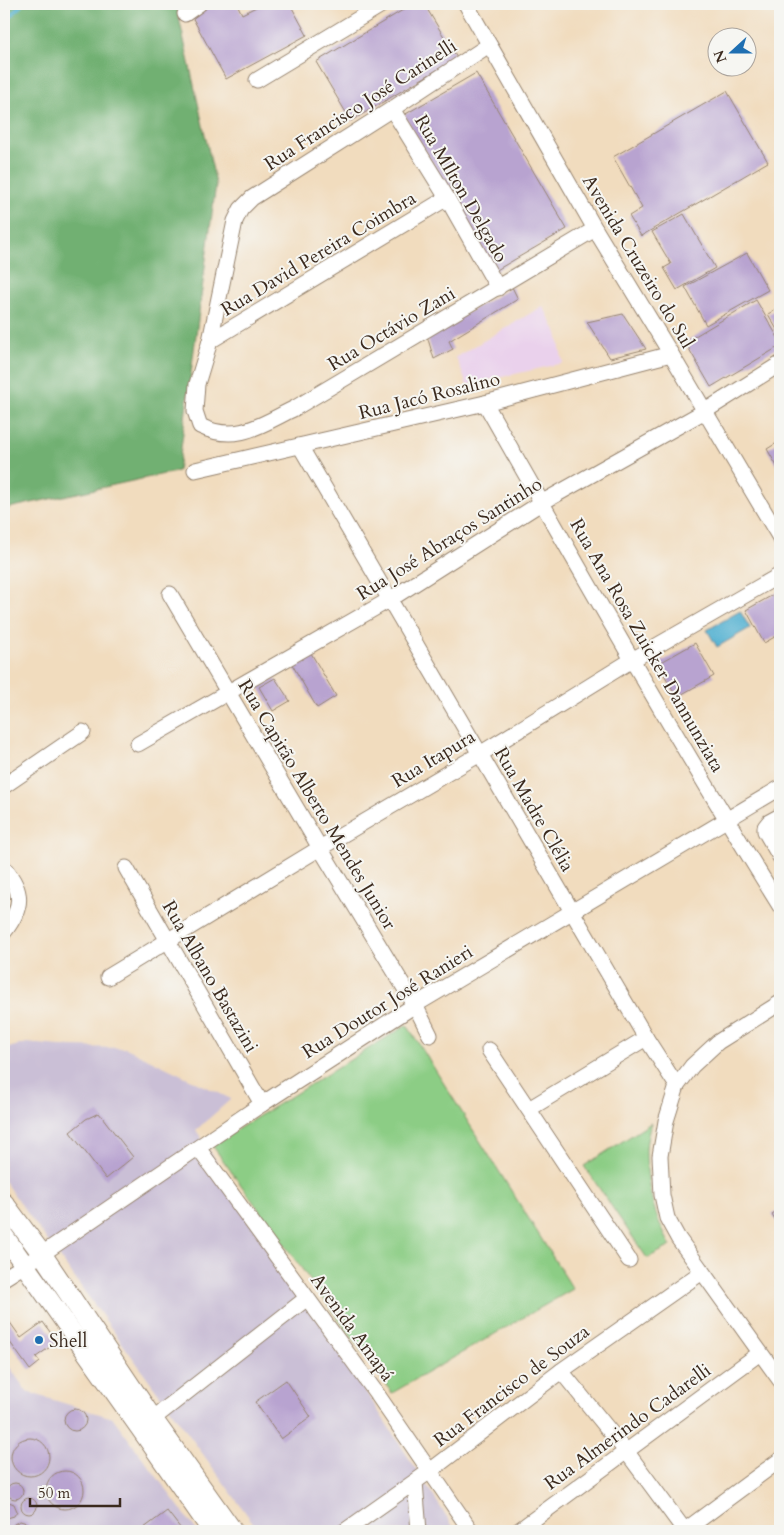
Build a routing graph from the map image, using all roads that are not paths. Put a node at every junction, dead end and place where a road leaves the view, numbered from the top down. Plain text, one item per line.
1 (200, 4) edge
2 (383, 4) edge
3 (466, 4) edge
4 (185, 14) dead end
5 (489, 45) junction
6 (258, 80) dead end
7 (392, 109) junction
8 (447, 198) junction
9 (595, 229) junction
10 (498, 288) junction
11 (210, 341) junction
12 (671, 354) junction
13 (780, 364) edge
14 (485, 403) junction
15 (705, 412) junction
16 (200, 426) joint
17 (300, 446) junction
18 (195, 470) dead end
19 (541, 502) junction
20 (780, 538) edge
21 (780, 575) edge
22 (170, 594) dead end
23 (389, 600) junction
24 (632, 660) junction
25 (229, 693) junction
26 (83, 732) dead end
27 (138, 744) dead end
28 (480, 754) junction
29 (4, 786) edge
30 (780, 788) edge
31 (780, 816) edge
32 (726, 820) junction
33 (320, 848) junction
34 (780, 857) edge
35 (4, 868) edge
36 (126, 868) dead end
37 (779, 899) edge
38 (572, 912) junction
39 (4, 932) edge
40 (167, 941) junction
41 (108, 977) dead end
42 (780, 1003) edge
43 (415, 1005) junction
44 (430, 1035) dead end
45 (646, 1038) junction
46 (489, 1050) dead end
47 (676, 1086) junction
48 (262, 1104) junction
49 (528, 1109) junction
50 (198, 1148) junction
51 (4, 1203) edge
52 (4, 1236) edge
53 (42, 1254) junction
54 (629, 1260) dead end
55 (26, 1265) junction
56 (702, 1272) junction
57 (4, 1278) edge
58 (307, 1298) junction
59 (760, 1353) junction
60 (560, 1371) junction
61 (780, 1380) edge
62 (147, 1423) junction
63 (626, 1451) junction
64 (780, 1460) edge
65 (430, 1471) junction
66 (415, 1482) junction
67 (212, 1531) edge
68 (232, 1531) edge
69 (345, 1531) edge
70 (418, 1531) edge
71 (471, 1531) edge
72 (518, 1531) edge
73 (684, 1531) edge

1 - 4 street
2 - 6 street
3 - 5 street, Avenida Cruzeiro do Sul
5 - 7 street, Rua Francisco José Carinelli
5 - 9 street, Avenida Cruzeiro do Sul
7 - 8 street, Rua MIlton Delgado
7 - 11 street, Rua Francisco José Carinelli
8 - 10 street, Rua MIlton Delgado
8 - 11 street, Rua David Pereira Coimbra
9 - 10 street, Rua Octávio Zani
9 - 12 street, Avenida Cruzeiro do Sul
10 - 16 street, Rua Octávio Zani
11 - 16 street, Rua Francisco José Carinelli
12 - 14 street, Rua Jacó Rosalino
12 - 15 street, Avenida Cruzeiro do Sul
13 - 15 street, Rua José Abraços Santinho
14 - 17 street, Rua Jacó Rosalino
14 - 19 street, Rua Ana Rosa Zuicker Dannunziata
15 - 19 street, Rua José Abraços Santinho
15 - 20 street, Avenida Cruzeiro do Sul
17 - 18 street, Rua Jacó Rosalino
17 - 23 street, Rua Madre Clélia
19 - 23 street, Rua José Abraços Santinho
19 - 24 street, Rua Ana Rosa Zuicker Dannunziata
21 - 24 street, Rua Itapura
22 - 25 street, Rua Capitão Alberto Mendes Junior
23 - 25 street, Rua José Abraços Santinho
23 - 28 street, Rua Madre Clélia
24 - 28 street, Rua Itapura
24 - 32 street, Rua Ana Rosa Zuicker Dannunziata
25 - 27 street, Rua José Abraços Santinho
25 - 33 street, Rua Capitão Alberto Mendes Junior
26 - 29 street
28 - 33 street, Rua Itapura
28 - 38 street, Rua Madre Clélia
30 - 32 street, Rua Doutor José Ranieri
31 - 34 street
32 - 37 street, Rua Ana Rosa Zuicker Dannunziata
32 - 38 street, Rua Doutor José Ranieri
33 - 40 street, Rua Itapura
33 - 43 street, Rua Capitão Alberto Mendes Junior
35 - 39 street
36 - 40 street, Rua Albano Bastazini
38 - 43 street, Rua Doutor José Ranieri
38 - 45 street, Rua Madre Clélia
40 - 41 street, Rua Itapura
40 - 48 street, Rua Albano Bastazini
42 - 47 street
43 - 44 street, Rua Capitão Alberto Mendes Junior
43 - 48 street, Rua Doutor José Ranieri
45 - 47 street, Rua Madre Clélia
45 - 49 street
46 - 49 street
47 - 56 street
48 - 50 street, Rua Doutor José Ranieri
49 - 54 street
50 - 53 street, Rua Doutor José Ranieri
50 - 58 street, Avenida Amapá
51 - 53 main road
52 - 55 main road
53 - 55 street, Rua Doutor José Ranieri
53 - 62 main road
55 - 57 street, Rua Doutor José Ranieri
55 - 62 main road
56 - 59 street
56 - 60 street, Rua Francisco de Souza
58 - 62 street
58 - 65 street, Avenida Amapá
59 - 61 street
59 - 63 street, Rua Almerindo Cadarelli
60 - 63 street
60 - 65 street, Rua Francisco de Souza
62 - 67 main road
62 - 68 main road
63 - 72 street, Rua Almerindo Cadarelli
63 - 73 street
64 - 73 street
65 - 66 street, Rua Francisco de Souza
65 - 71 street, Avenida Amapá
66 - 69 street, Rua Francisco de Souza
66 - 70 street

